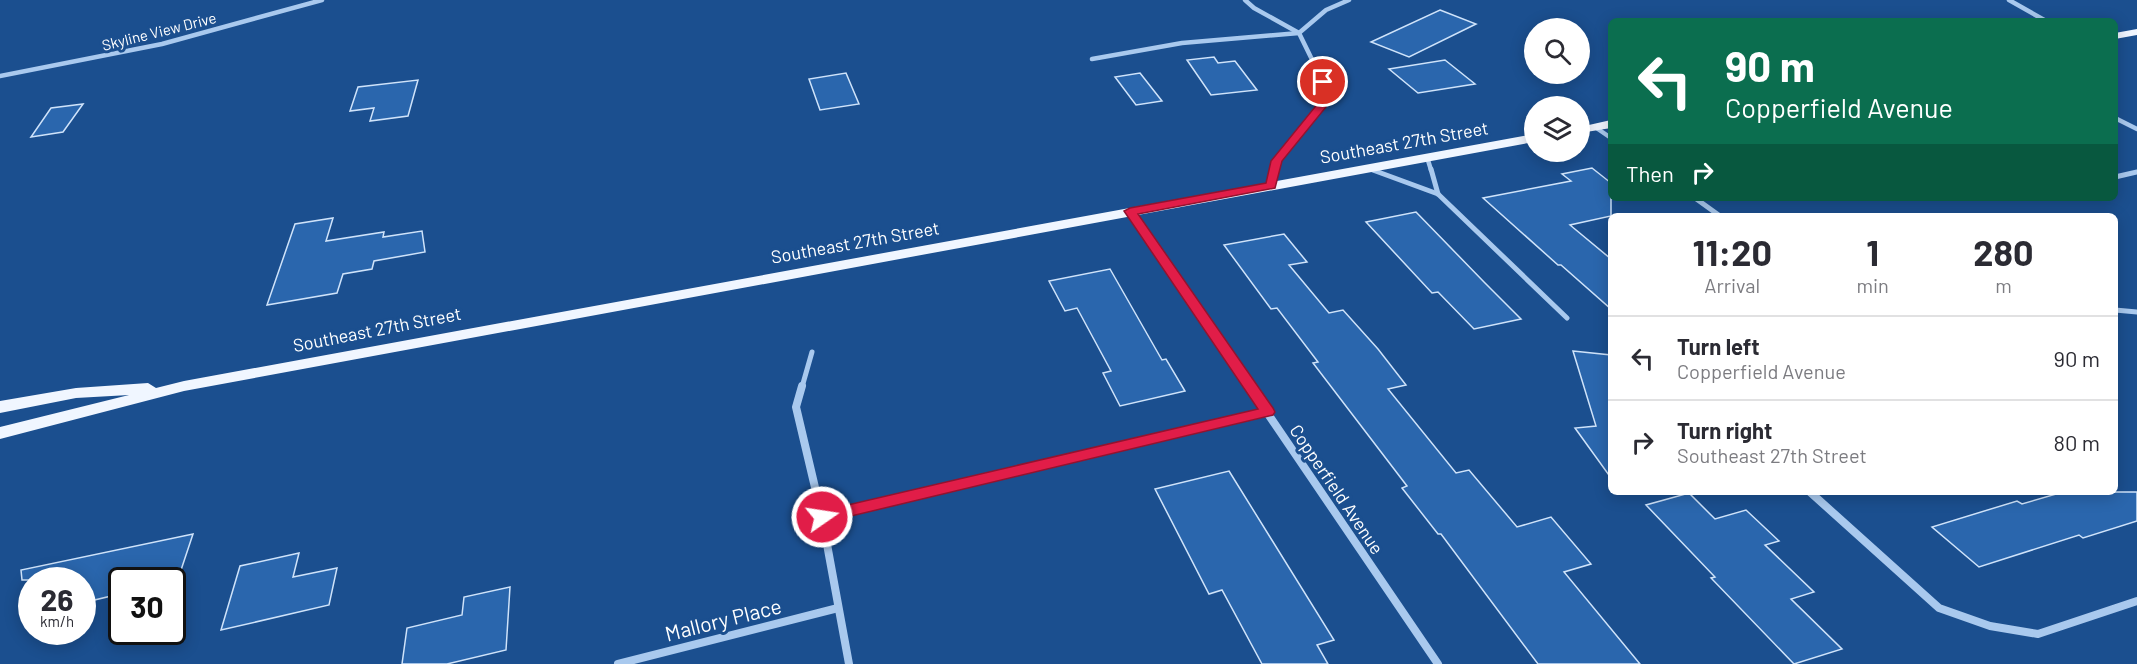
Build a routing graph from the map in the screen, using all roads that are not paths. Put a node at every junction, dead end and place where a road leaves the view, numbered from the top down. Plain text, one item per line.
1 (322, 0) edge
2 (1245, 0) edge
3 (1349, 0) edge
4 (2009, 0) edge
5 (2041, 18) edge
6 (2137, 32) edge
7 (1299, 33) junction
8 (2118, 35) edge
9 (1092, 59) dead end
10 (0, 76) edge
11 (2118, 120) edge
12 (1608, 125) edge
13 (1595, 127) junction
14 (1590, 128) edge
15 (2137, 129) edge
16 (1608, 136) edge
17 (1524, 140) edge
18 (1427, 157) junction
19 (1367, 168) junction
20 (2137, 172) edge
21 (2118, 176) edge
22 (1271, 186) junction
23 (1438, 194) junction
24 (1699, 201) edge
25 (1130, 211) junction
26 (1716, 213) edge
27 (2118, 310) edge
28 (2137, 312) edge
29 (1568, 318) dead end
30 (812, 352) dead end
31 (184, 386) junction
32 (0, 407) edge
33 (1268, 412) junction
34 (0, 433) edge
35 (1813, 495) edge
36 (822, 517) junction
37 (2137, 601) edge
38 (838, 608) junction
39 (618, 664) edge
40 (849, 664) edge
41 (1438, 664) edge

1 - 10 street, Skyline View Drive
2 - 7 street
3 - 7 street
4 - 5 street
6 - 8 main road
7 - 9 street
7 - 22 street
11 - 15 street
12 - 13 main road
13 - 14 main road
13 - 16 street
17 - 18 main road, Southeast 27th Street
18 - 19 main road, Southeast 27th Street
18 - 23 street
19 - 22 main road, Southeast 27th Street
19 - 23 street
20 - 21 street
22 - 25 main road, Southeast 27th Street
23 - 29 street
24 - 26 street
25 - 31 main road, Southeast 27th Street
25 - 33 street, Copperfield Avenue
27 - 28 street
30 - 36 street
31 - 32 main road, Southeast 27th Street
31 - 34 main road, Southeast 27th Street
33 - 36 street
33 - 41 street, Copperfield Avenue
35 - 37 street
36 - 38 street
38 - 39 street, Mallory Place
38 - 40 street

